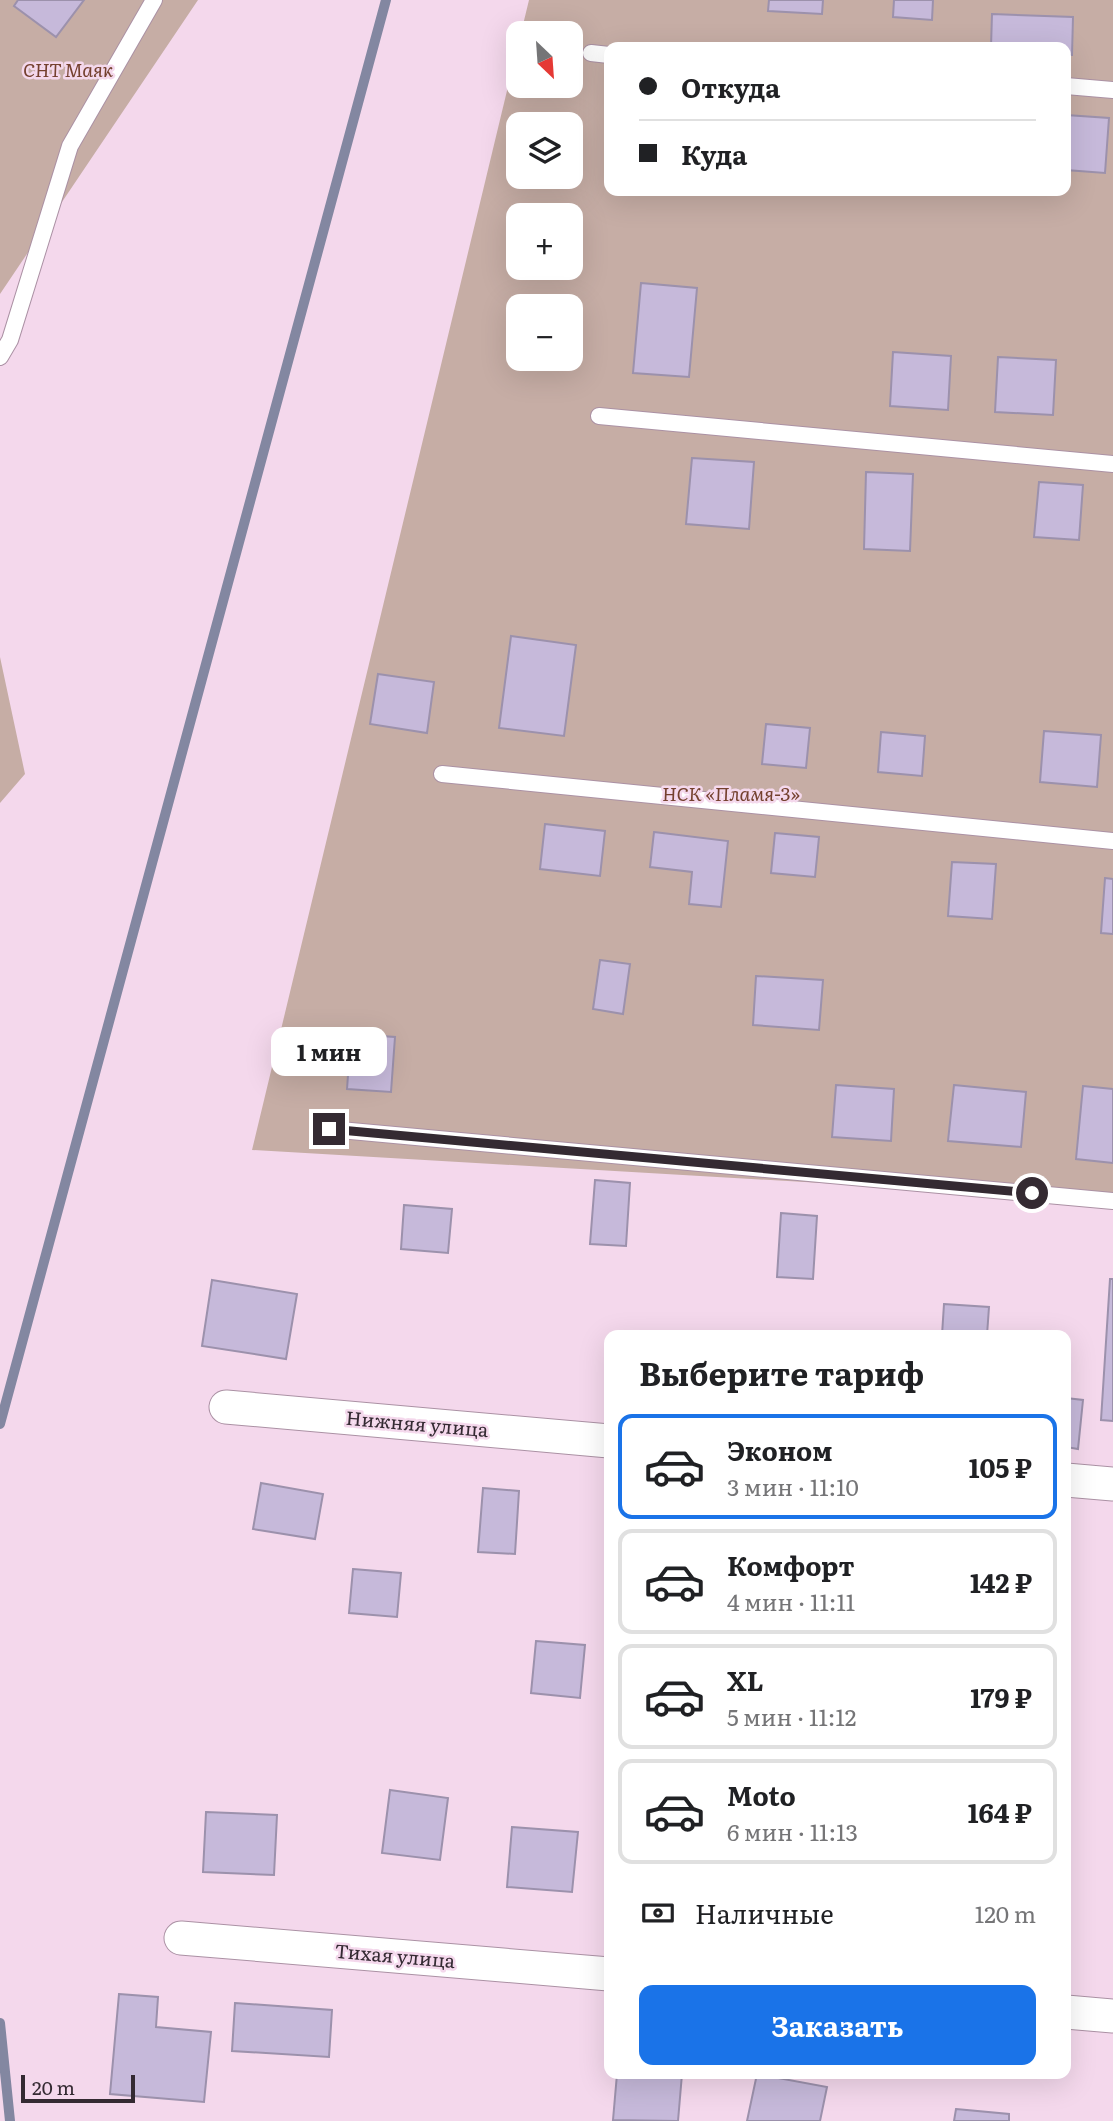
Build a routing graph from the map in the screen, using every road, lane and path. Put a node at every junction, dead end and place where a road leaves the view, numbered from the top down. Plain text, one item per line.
1 (154, 0) edge
2 (591, 54) dead end
3 (604, 55) edge
4 (1071, 86) edge
5 (1113, 90) edge
6 (0, 357) edge
7 (599, 416) dead end
8 (1113, 464) edge
9 (442, 774) dead end
10 (1113, 841) edge
11 (329, 1129) dead end
12 (1113, 1200) edge
13 (226, 1407) dead end
14 (604, 1441) edge
15 (1071, 1480) edge
16 (1113, 1484) edge
17 (181, 1938) dead end
18 (604, 1974) edge
19 (1071, 2012) edge
20 (1113, 2016) edge

1 - 6 lane
2 - 3 lane
4 - 5 lane
7 - 8 lane
9 - 10 lane
11 - 12 lane
13 - 14 street, Нижняя улица
15 - 16 street
17 - 18 street, Тихая улица
19 - 20 street

